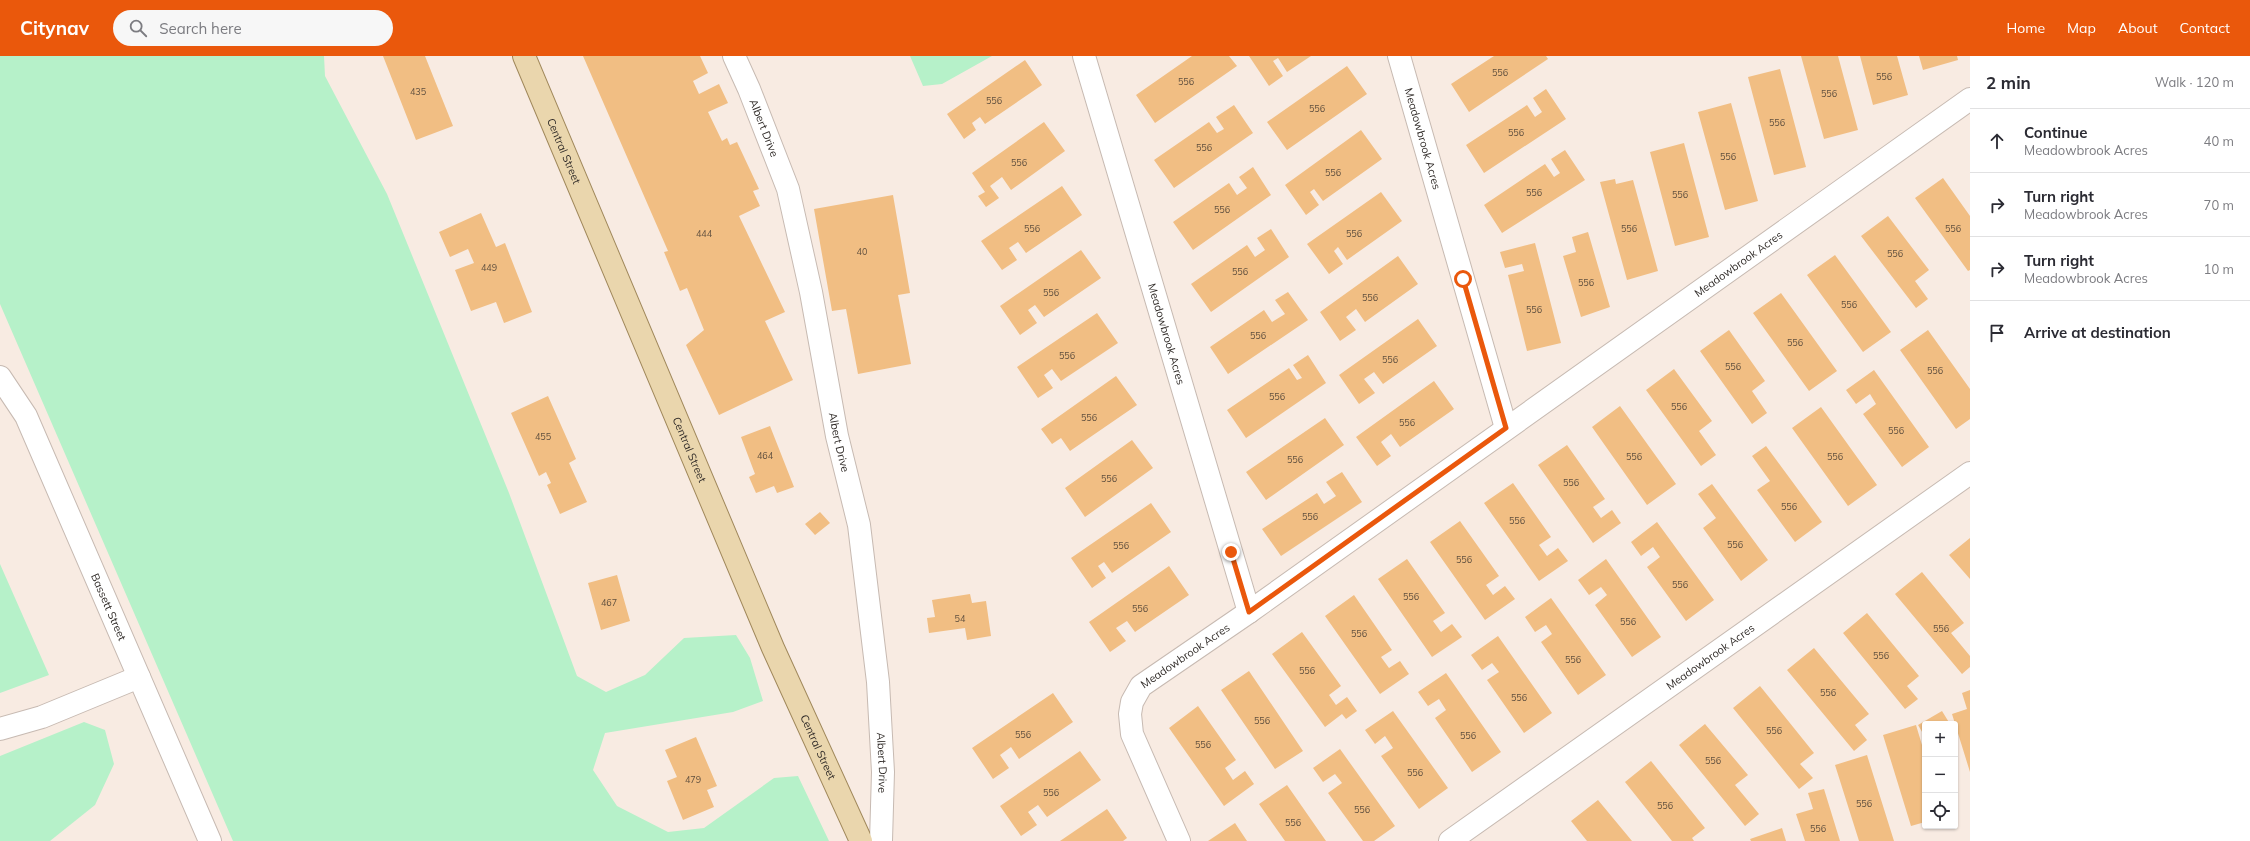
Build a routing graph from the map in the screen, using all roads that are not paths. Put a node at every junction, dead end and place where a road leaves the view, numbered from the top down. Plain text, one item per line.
1 (524, 56) edge
2 (734, 56) edge
3 (1084, 56) edge
4 (1399, 56) edge
5 (1970, 99) edge
6 (0, 377) edge
7 (1506, 428) junction
8 (1970, 473) edge
9 (1249, 612) junction
10 (139, 677) junction
11 (0, 729) edge
12 (210, 841) edge
13 (861, 841) edge
14 (881, 841) edge
15 (1180, 841) edge
16 (1450, 841) edge

1 - 13 main road, Central Street
2 - 14 street, Albert Drive
3 - 9 street, Meadowbrook Acres
4 - 7 street, Meadowbrook Acres
5 - 7 street, Meadowbrook Acres
6 - 10 street, Bassett Street
7 - 9 street, Meadowbrook Acres
8 - 16 street, Meadowbrook Acres
9 - 15 street, Meadowbrook Acres
10 - 11 street
10 - 12 street, Bassett Street

